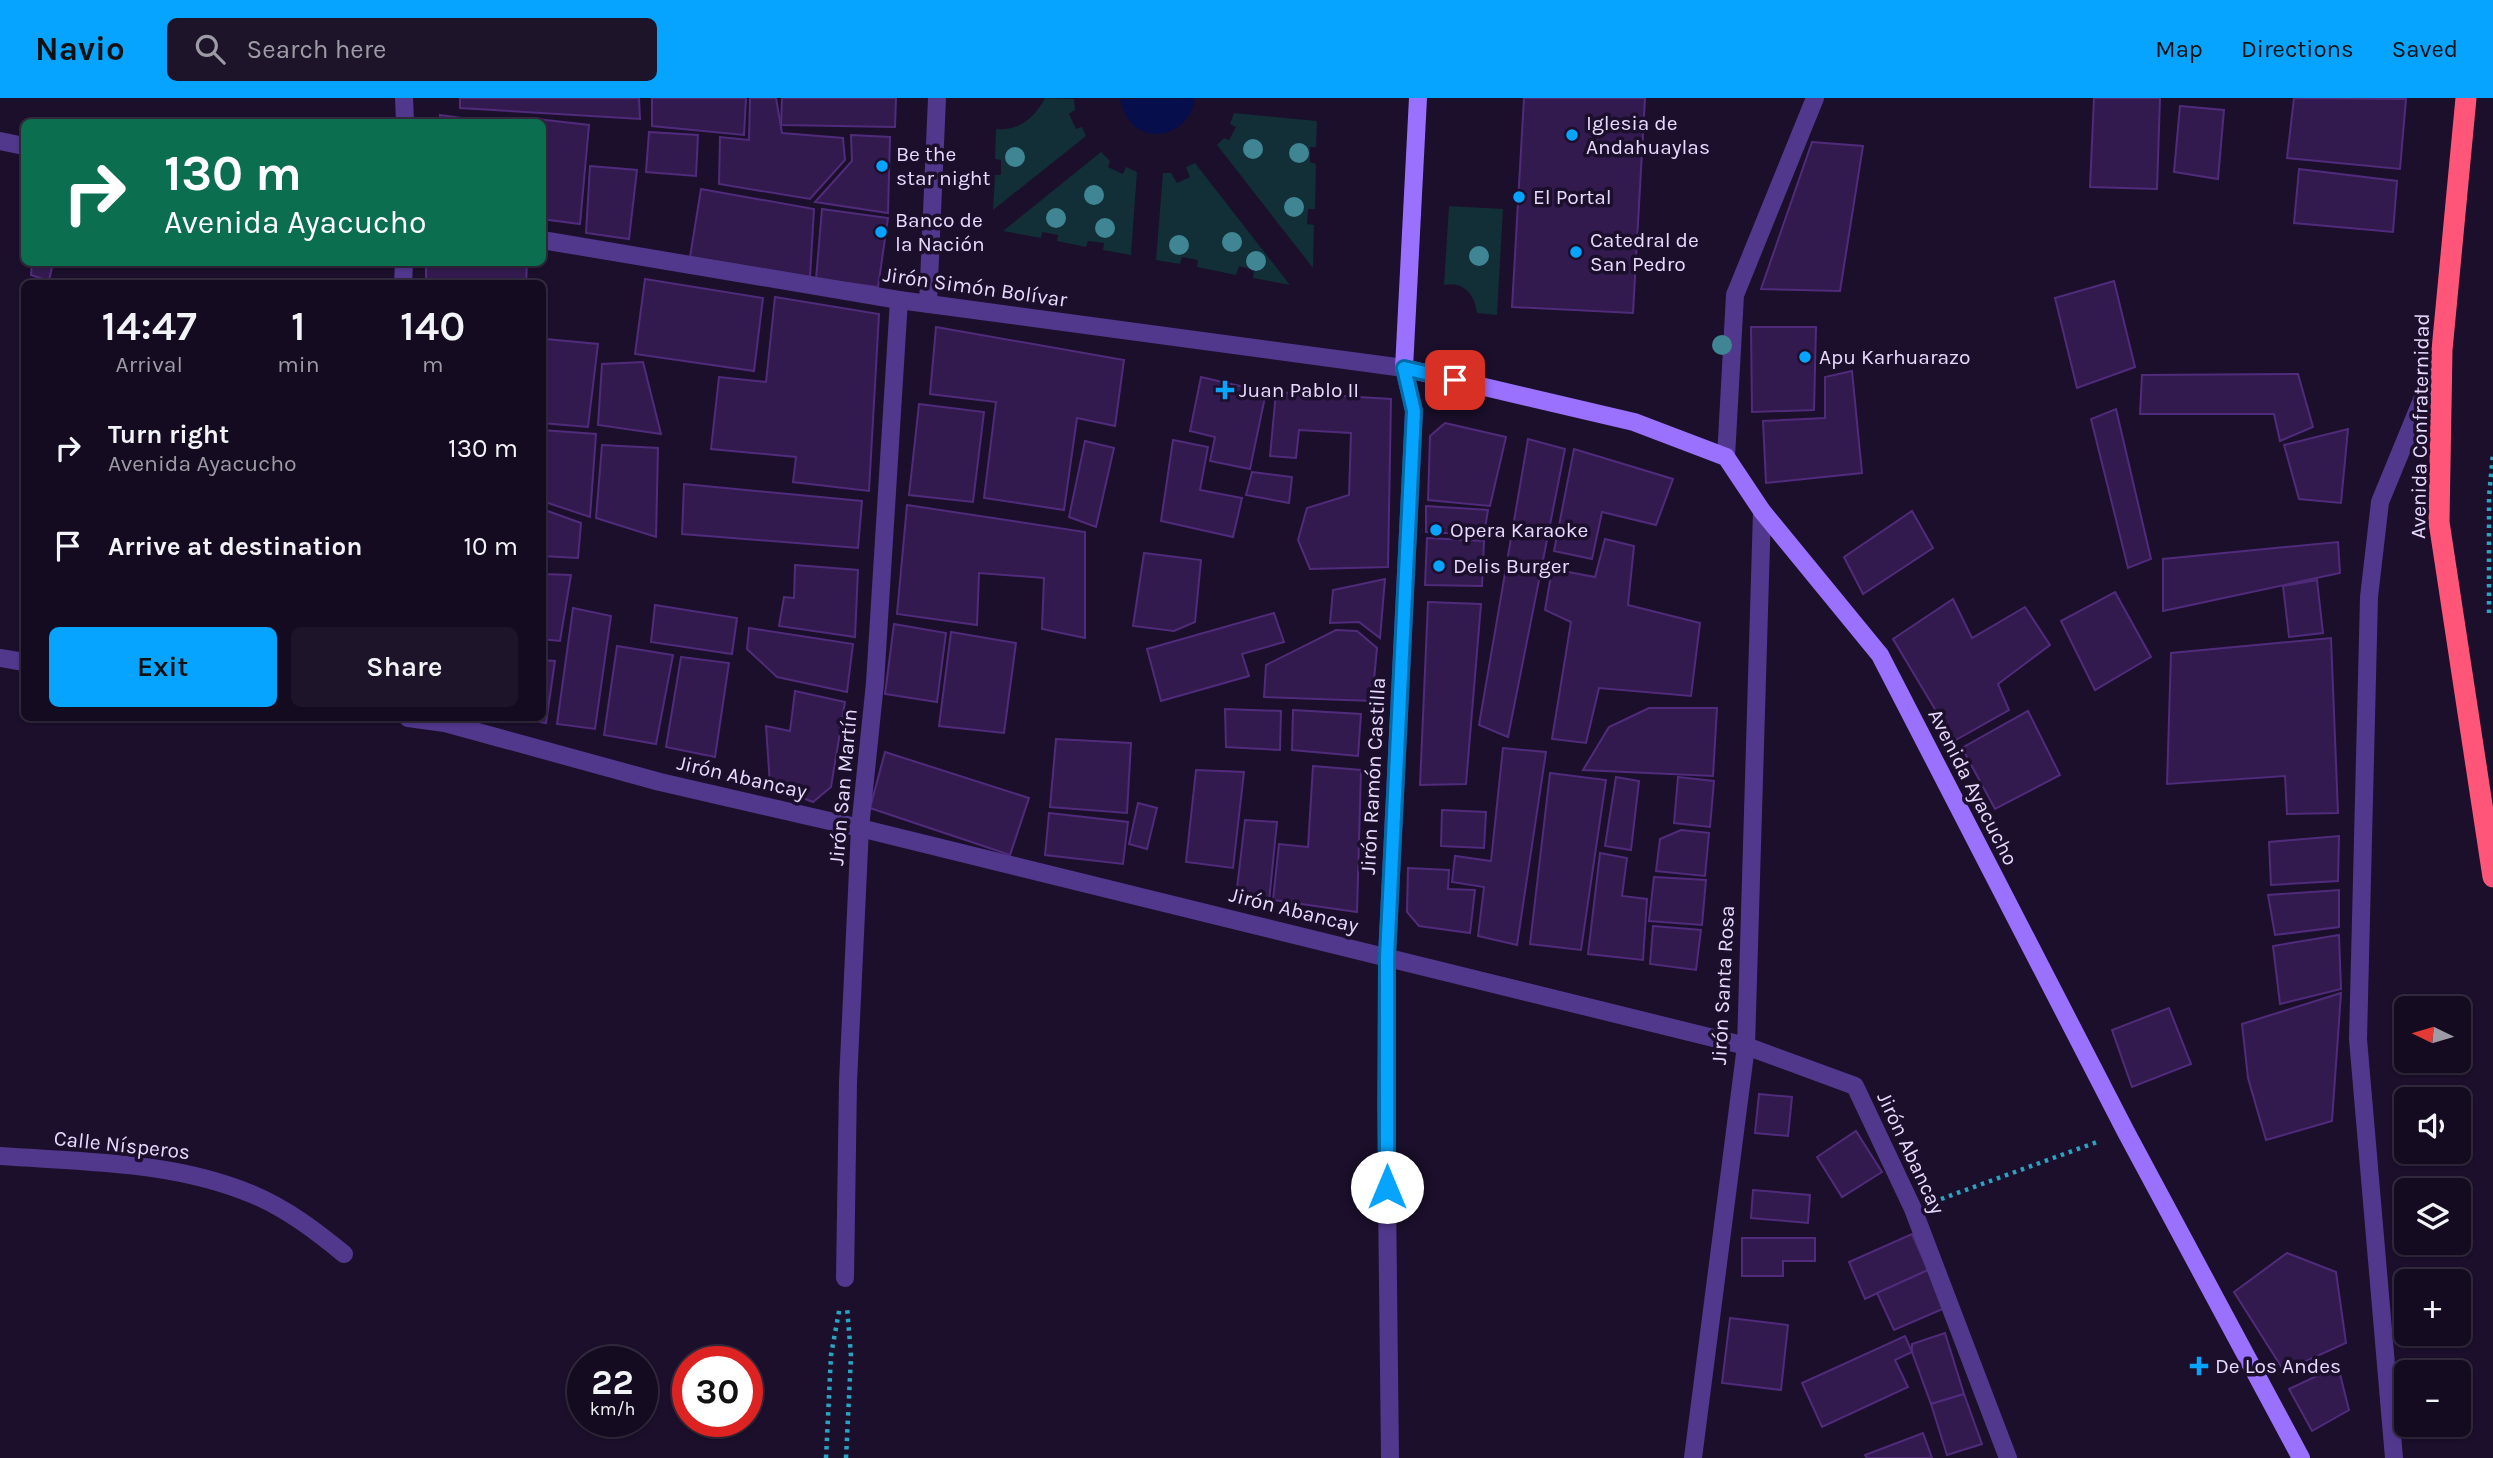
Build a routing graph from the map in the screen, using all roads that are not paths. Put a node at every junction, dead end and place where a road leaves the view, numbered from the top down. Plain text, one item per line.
1 (404, 98) edge
2 (937, 98) edge
3 (1418, 98) edge
4 (1815, 98) edge
5 (2466, 98) edge
6 (405, 119) edge
7 (0, 141) edge
8 (21, 145) edge
9 (546, 241) edge
10 (899, 300) junction
11 (928, 304) junction
12 (2442, 350) junction
13 (1404, 368) junction
14 (1726, 457) junction
15 (1762, 511) junction
16 (0, 658) edge
17 (21, 662) edge
18 (447, 721) edge
19 (860, 828) junction
20 (2493, 877) edge
21 (1387, 957) junction
22 (1746, 1046) junction
23 (0, 1156) edge
24 (344, 1254) dead end
25 (845, 1278) road end
26 (1390, 1458) edge
27 (1693, 1458) edge
28 (2008, 1458) edge
29 (2301, 1458) edge
30 (2393, 1458) edge

1 - 6 street
2 - 11 street
3 - 13 street, Jirón Ramón Castilla
4 - 14 street
5 - 12 highway, Avenida Confraternidad
7 - 8 street
9 - 10 street, Jirón Simón Bolívar
10 - 11 street, Jirón Simón Bolívar
10 - 19 street, Jirón San Martín
11 - 13 street, Jirón Simón Bolívar
12 - 20 highway, Avenida Confraternidad
12 - 30 street
13 - 14 street
13 - 21 street, Jirón Ramón Castilla
14 - 15 street, Avenida Ayacucho
15 - 22 street, Jirón Santa Rosa
15 - 29 street, Avenida Ayacucho
16 - 17 street
18 - 19 street, Jirón Abancay
19 - 21 street, Jirón Abancay
19 - 25 street, Jirón San Martín
21 - 22 street, Jirón Abancay
21 - 26 street, Jirón Ramón Castilla
22 - 27 street, Jirón Santa Rosa
22 - 28 street, Jirón Abancay
23 - 24 street, Calle Nísperos

